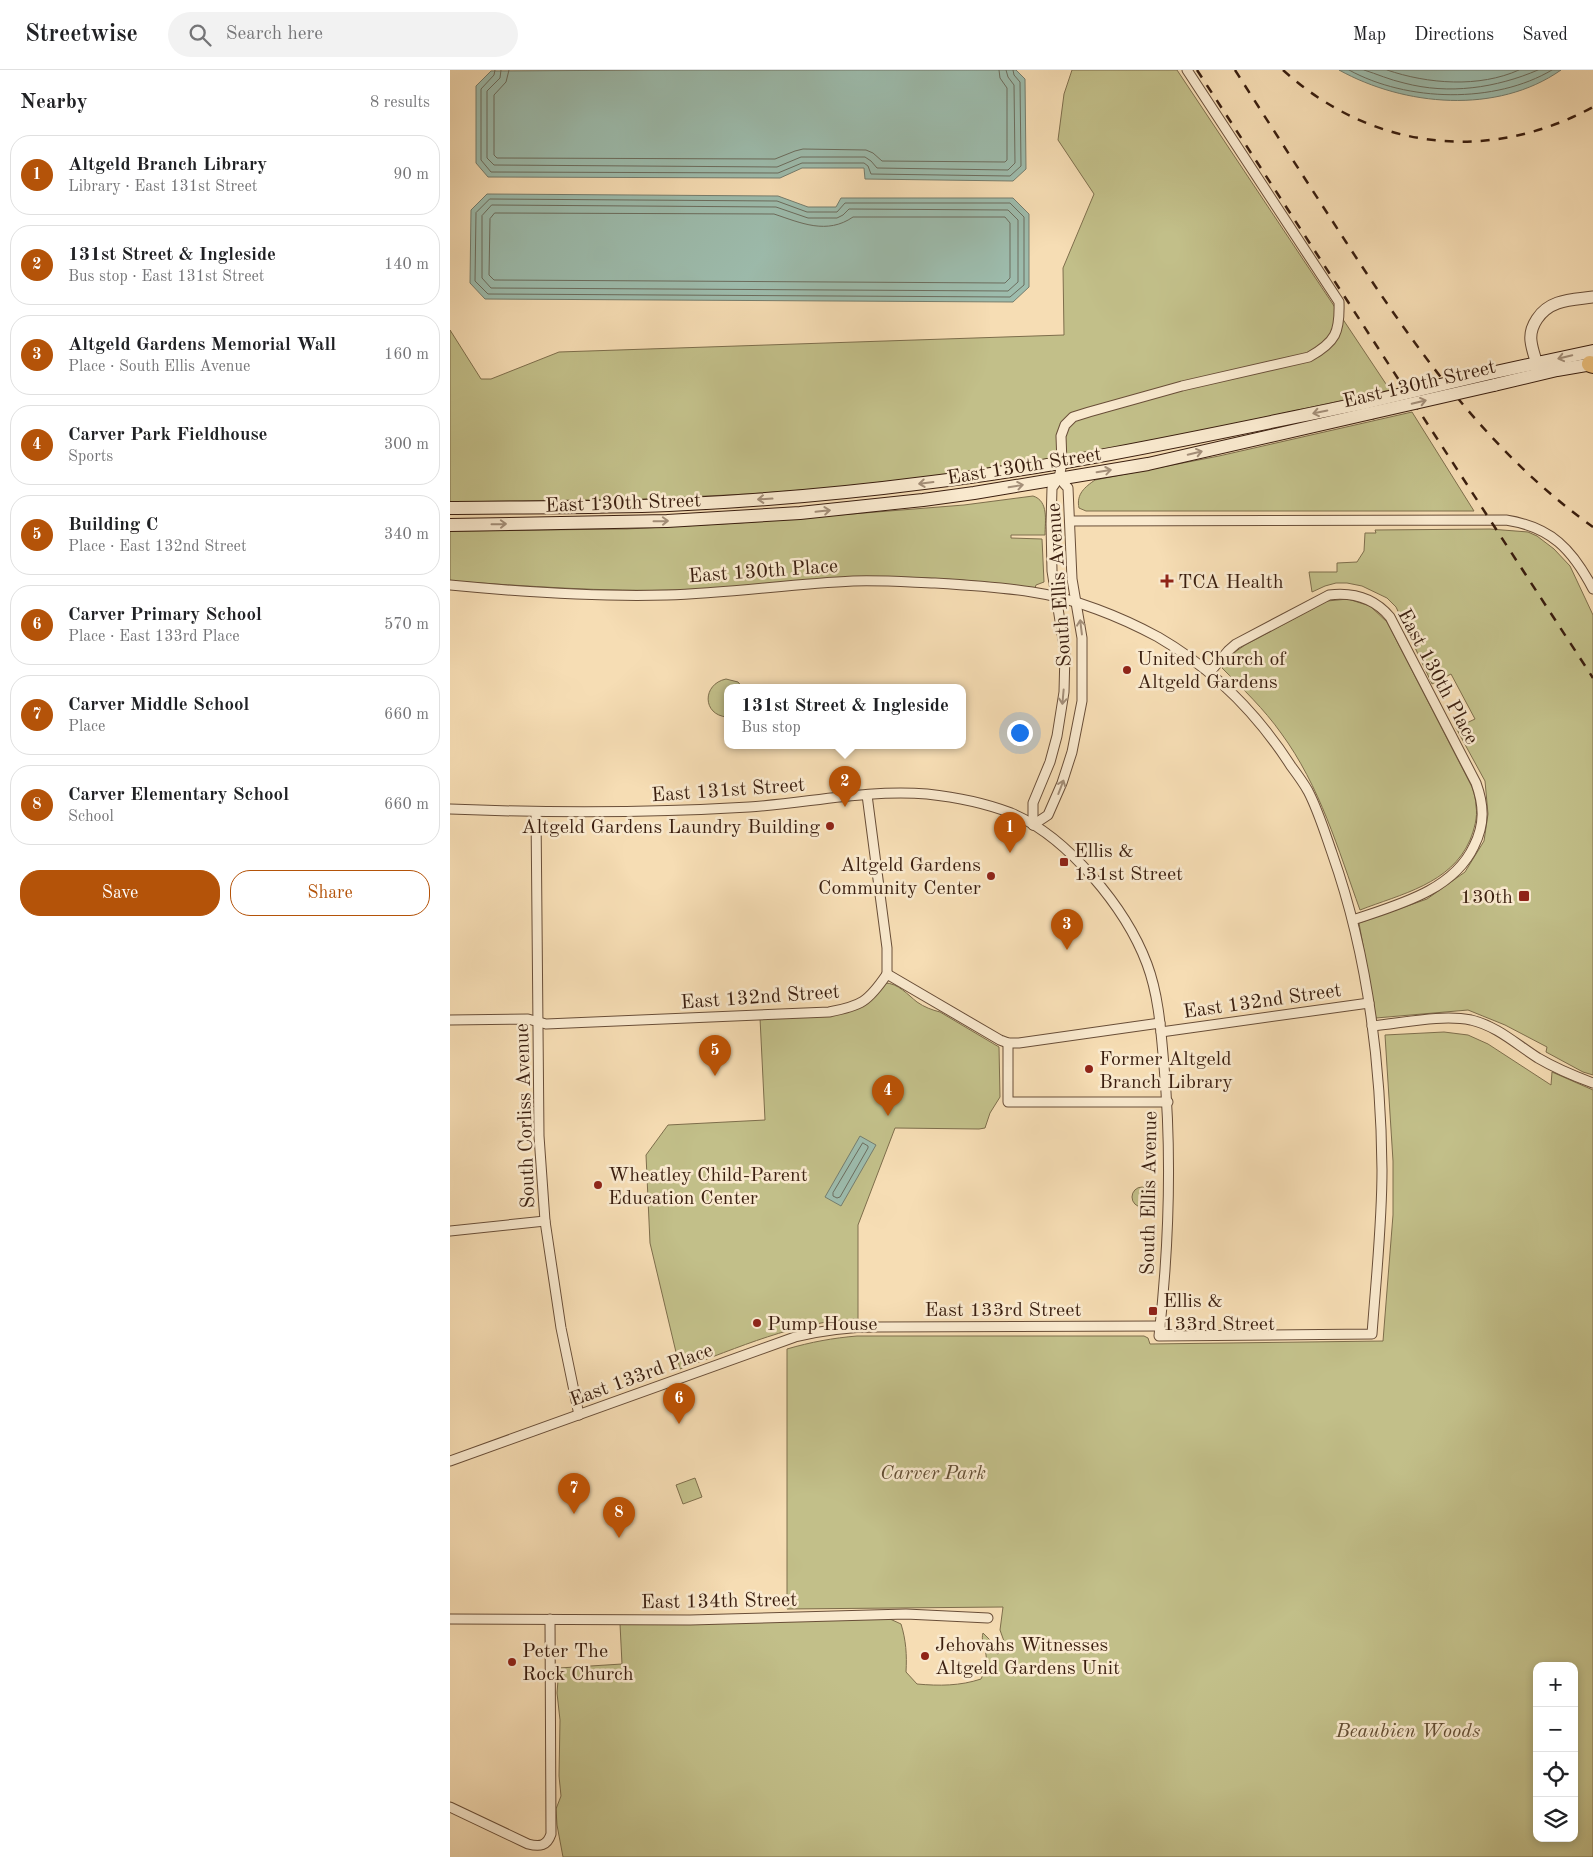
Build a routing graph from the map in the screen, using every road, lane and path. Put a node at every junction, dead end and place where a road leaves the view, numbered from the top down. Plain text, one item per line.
1 (1187, 70) edge
2 (1593, 297) edge
3 (1592, 361) edge
4 (1539, 369) junction
5 (1370, 408) junction
6 (1062, 463) junction
7 (1059, 478) junction
8 (450, 508) edge
9 (1070, 521) junction
10 (450, 525) edge
11 (450, 586) edge
12 (1593, 588) edge
13 (1056, 596) junction
14 (1076, 603) junction
15 (1210, 672) junction
16 (867, 795) junction
17 (450, 809) edge
18 (536, 812) junction
19 (1034, 825) junction
20 (1353, 920) junction
21 (887, 974) junction
22 (1369, 1003) junction
23 (450, 1020) edge
24 (538, 1022) junction
25 (1372, 1026) junction
26 (1160, 1027) junction
27 (1008, 1043) junction
28 (1593, 1083) edge
29 (1168, 1102) junction
30 (545, 1221) junction
31 (450, 1230) edge
32 (846, 1327) joint
33 (1160, 1331) junction
34 (1372, 1334) joint
35 (579, 1415) junction
36 (450, 1461) edge
37 (988, 1618) dead end
38 (450, 1619) edge
39 (550, 1619) junction
40 (450, 1807) edge

1 - 6 street
2 - 4 street
3 - 4 main road, East 130th Street
4 - 5 main road, East 130th Street, bridge
5 -> 6 main road, East 130th Street
7 -> 5 main road, East 130th Street
6 - 7 street
6 -> 8 main road, East 130th Street
7 - 9 street, South Ellis Avenue
10 -> 7 main road, East 130th Street
7 - 13 street, South Ellis Avenue
9 - 12 street
9 - 14 street, South Ellis Avenue
11 - 13 street, East 130th Place
13 - 14 street, East 130th Place
13 -> 19 street, South Ellis Avenue
14 - 15 street, East 130th Place
19 -> 14 street, South Ellis Avenue
15 - 20 street, East 130th Place
15 - 20 street, East 130th Place
16 - 18 street, East 131st Street
16 - 19 street, East 131st Street
16 - 21 street
17 - 18 street, East 131st Street
18 - 24 street, South Corliss Avenue
19 - 26 street, South Ellis Avenue
20 - 22 street, East 130th Place
21 - 24 street, East 132nd Street
21 - 27 street
22 - 25 street, East 130th Place
22 - 26 street, East 132nd Street
23 - 24 street, East 132nd Street
24 - 30 street, South Corliss Avenue
25 - 28 street
25 - 34 street, East 130th Place
26 - 27 street, East 132nd Street
26 - 29 street, South Ellis Avenue
27 - 29 street
29 - 33 street, South Ellis Avenue
30 - 31 street
30 - 35 street, South Corliss Avenue
32 - 33 street, East 133rd Street
32 - 35 street, East 133rd Place
33 - 34 street, East 133rd Street
35 - 36 street, East 133rd Place
37 - 39 street, East 134th Street
38 - 39 street, East 134th Street
39 - 40 street

